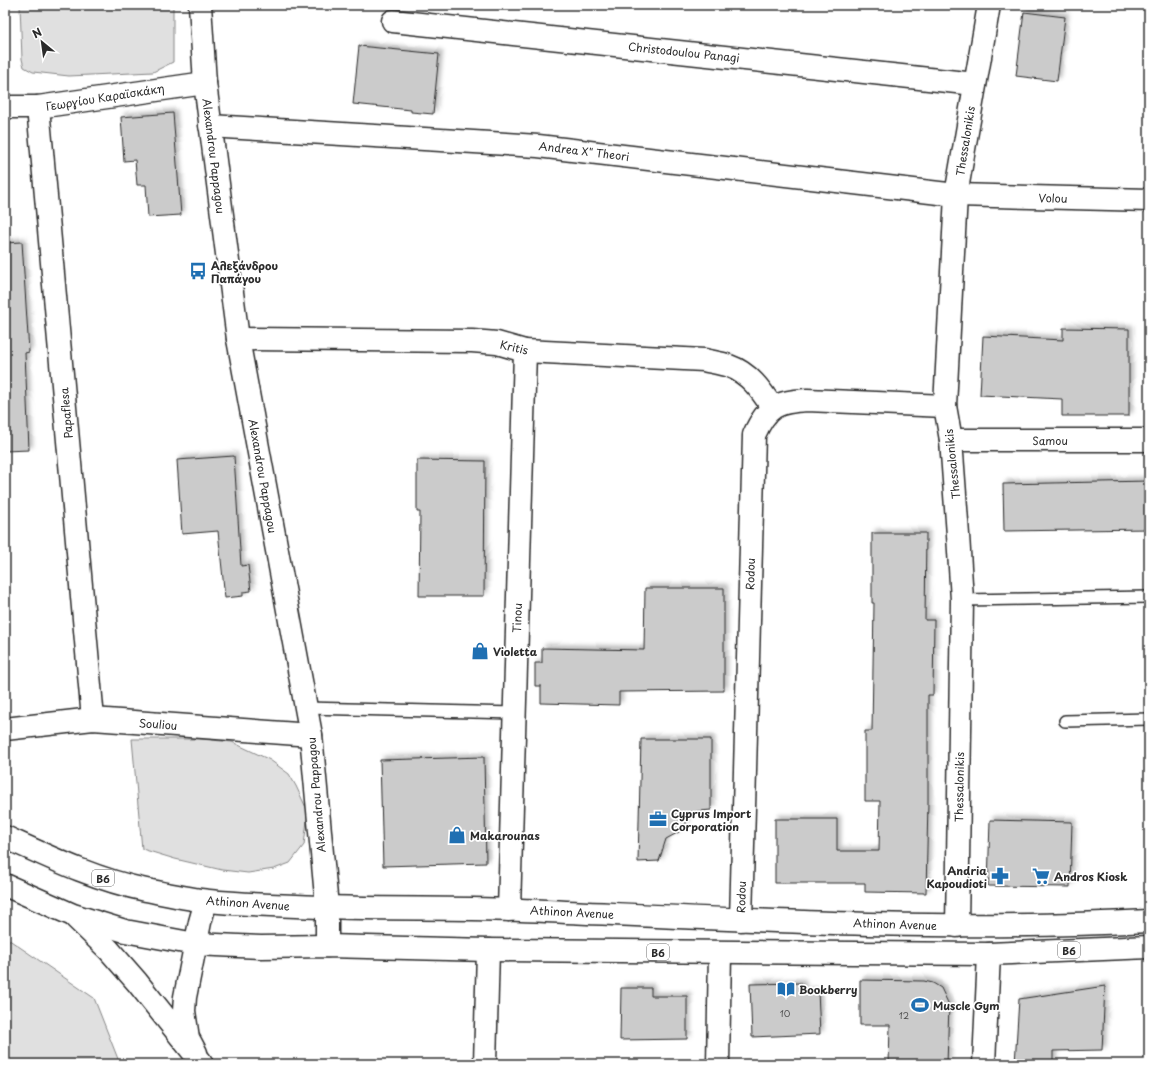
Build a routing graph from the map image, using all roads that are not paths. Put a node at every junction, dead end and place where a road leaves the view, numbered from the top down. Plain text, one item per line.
1 (200, 5) edge
2 (989, 5) edge
3 (393, 21) dead end
4 (205, 82) junction
5 (975, 84) junction
6 (5, 107) edge
7 (38, 108) junction
8 (210, 126) junction
9 (956, 195) junction
10 (1149, 200) edge
11 (238, 339) junction
12 (525, 351) junction
13 (945, 406) junction
14 (772, 407) junction
15 (951, 440) junction
16 (1149, 440) edge
17 (1149, 597) edge
18 (962, 600) junction
19 (306, 708) junction
20 (515, 713) junction
21 (1149, 718) edge
22 (93, 719) junction
23 (1065, 721) dead end
24 (5, 729) edge
25 (311, 735) junction
26 (5, 837) edge
27 (5, 885) edge
28 (206, 901) junction
29 (327, 907) junction
30 (509, 910) junction
31 (73, 915) junction
32 (741, 920) junction
33 (1149, 921) edge
34 (957, 926) junction
35 (195, 944) junction
36 (327, 946) junction
37 (1149, 947) edge
38 (488, 950) junction
39 (720, 953) junction
40 (989, 954) junction
41 (202, 1063) edge
42 (485, 1064) edge
43 (718, 1064) edge
44 (984, 1064) edge

1 - 4 street, Alexandrou Pappagou
2 - 5 street, Thessalonikis
3 - 5 street, Christodoulou Panagi
4 - 7 street, Γεωργίου Καραϊσκάκη
4 - 8 street, Alexandrou Pappagou
5 - 9 street, Thessalonikis
6 - 7 street, Γεωργίου Καραϊσκάκη
7 - 22 street, Papaflesa
8 - 9 street, Andrea X" Theori
8 - 11 street, Alexandrou Pappagou
9 - 10 street, Volou
9 - 13 street, Thessalonikis
11 - 12 street, Kritis
11 - 19 street, Alexandrou Pappagou
12 - 14 street, Kritis
12 - 20 street, Tinou
13 - 14 street
13 - 15 street, Thessalonikis
14 - 32 street, Rodou
15 - 16 street, Samou
15 - 18 street, Thessalonikis
17 - 18 lane
18 - 34 street, Thessalonikis
19 - 20 lane
19 - 25 street, Alexandrou Pappagou
20 - 30 street, Tinou
21 - 23 lane
22 - 24 street, Souliou
22 - 25 street, Souliou
25 - 29 street, Alexandrou Pappagou
26 - 28 street, Athinon Avenue / B6
27 - 31 street, B6
28 - 29 street, Athinon Avenue / B6
28 - 35 street
29 - 30 street, Athinon Avenue / B6
29 - 36 street, Alexandrou Pappagou
30 - 32 street, Athinon Avenue / B6
31 - 35 street, B6
31 - 41 street
32 - 34 street, Athinon Avenue / B6
33 - 34 street, Athinon Avenue / B6
35 - 36 street, B6
35 - 41 street
36 - 38 street, B6
37 - 40 street, B6
38 - 39 street, B6
38 - 42 street
39 - 40 street, B6
39 - 43 street
40 - 44 street

